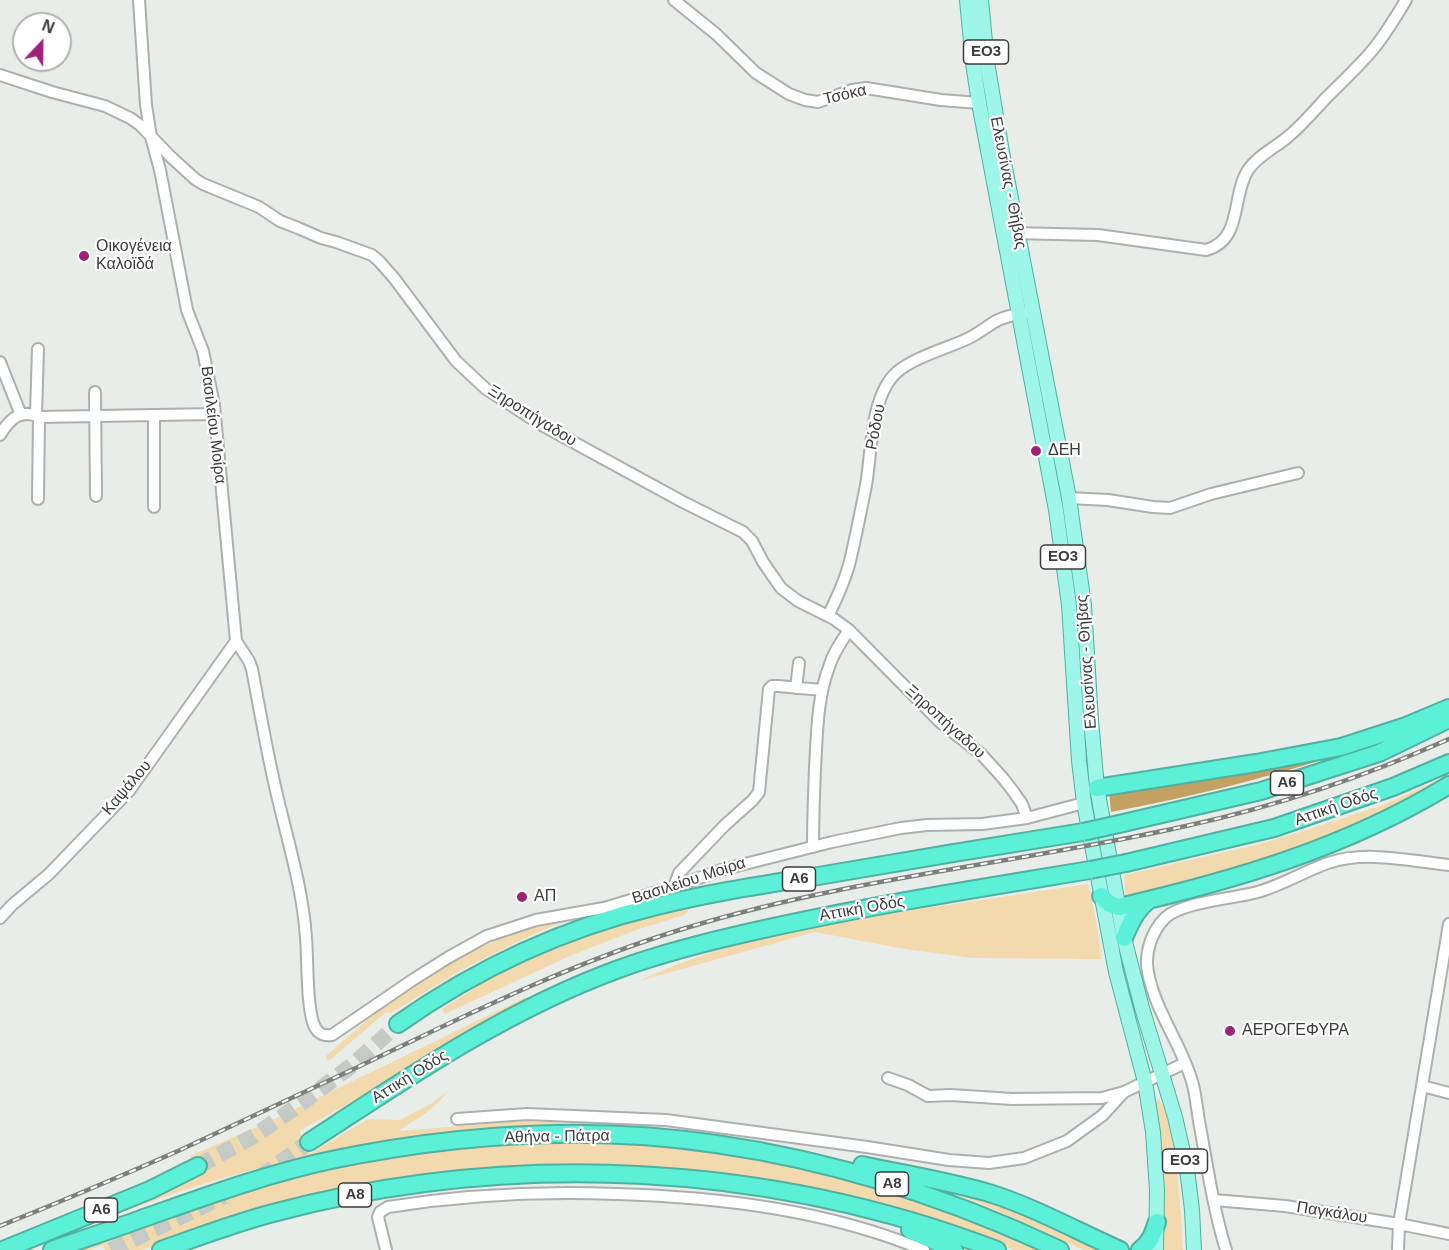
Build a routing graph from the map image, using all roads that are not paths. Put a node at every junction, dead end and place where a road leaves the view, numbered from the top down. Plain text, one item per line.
1 (138, 0) edge
2 (674, 0) edge
3 (967, 0) edge
4 (981, 0) edge
5 (1406, 0) edge
6 (0, 75) edge
7 (979, 103) junction
8 (151, 137) junction
9 (1018, 232) junction
10 (1003, 234) junction
11 (1026, 312) junction
12 (38, 349) dead end
13 (0, 362) edge
14 (95, 392) dead end
15 (214, 414) junction
16 (21, 415) junction
17 (38, 416) junction
18 (95, 416) junction
19 (154, 416) junction
20 (0, 435) edge
21 (1298, 472) dead end
22 (96, 496) dead end
23 (1070, 498) junction
24 (38, 499) dead end
25 (154, 507) dead end
26 (828, 616) junction
27 (849, 630) junction
28 (236, 641) junction
29 (799, 663) dead end
30 (796, 688) junction
31 (822, 690) junction
32 (1449, 708) edge
33 (1449, 719) edge
34 (1449, 763) edge
35 (1449, 785) edge
36 (1097, 788) junction
37 (1084, 803) junction
38 (1027, 818) junction
39 (813, 847) junction
40 (1449, 865) edge
41 (674, 887) junction
42 (1101, 896) junction
43 (1149, 900) junction
44 (1119, 908) junction
45 (0, 918) edge
46 (1449, 924) edge
47 (1124, 938) junction
48 (1444, 977) edge
49 (398, 1024) tunnel mouth
50 (1185, 1063) junction
51 (1162, 1074) junction
52 (888, 1078) dead end
53 (1145, 1082) junction
54 (1422, 1086) junction
55 (1124, 1092) junction
56 (1449, 1093) edge
57 (457, 1119) dead end
58 (309, 1142) tunnel mouth
59 (716, 1144) junction
60 (198, 1166) tunnel mouth
61 (1214, 1200) junction
62 (854, 1206) junction
63 (1157, 1222) junction
64 (1399, 1224) junction
65 (1449, 1233) edge
66 (3, 1250) edge
67 (52, 1250) edge
68 (161, 1250) edge
69 (386, 1250) edge
70 (924, 1250) edge
71 (954, 1250) edge
72 (997, 1250) edge
73 (1060, 1250) edge
74 (1120, 1250) edge
75 (1140, 1250) edge
76 (1156, 1250) edge
77 (1194, 1250) edge
78 (1226, 1250) edge
79 (1398, 1250) edge

1 - 8 street, Βασιλείου Μοίρα
2 - 7 street, Τσόκα
3 - 7 main road, Ελευσίνας - Θήβας / ΕΟ3
4 - 9 main road, Ελευσίνας - Θήβας / ΕΟ3
5 - 9 street
6 - 8 street, Ξηροπήγαδου
7 - 10 main road, Ελευσίνας - Θήβας / ΕΟ3
8 - 15 street, Βασιλείου Μοίρα
8 - 26 street, Ξηροπήγαδου
9 - 10 street
9 - 11 main road, Ελευσίνας - Θήβας / ΕΟ3
10 - 11 main road, Ελευσίνας - Θήβας / ΕΟ3
11 - 23 main road, Ελευσίνας - Θήβας / ΕΟ3
11 - 26 street, Ρόδου
11 - 37 main road, Ελευσίνας - Θήβας / ΕΟ3
12 - 17 street
13 - 16 street
14 - 18 street
15 - 19 street
15 - 28 street, Βασιλείου Μοίρα
16 - 17 street
16 - 20 street
17 - 18 street
17 - 24 street
18 - 19 street
18 - 22 street
19 - 25 street
21 - 23 street
23 - 36 main road, Ελευσίνας - Θήβας / ΕΟ3
26 - 27 street, Ξηροπήγαδου
27 - 31 street
27 - 38 street, Ξηροπήγαδου
28 - 41 street, Βασιλείου Μοίρα
28 - 45 street, Καψάλου
29 - 30 street
30 - 31 street
30 - 41 street
31 - 39 street
32 - 36 highway
33 - 49 highway, Α6, bridge
34 - 58 highway, Αττική Οδός / Α6, bridge
35 - 43 highway
36 - 37 main road
36 - 44 main road, Ελευσίνας - Θήβας / ΕΟ3
37 - 38 street, Βασιλείου Μοίρα
37 - 42 main road, Ελευσίνας - Θήβας / ΕΟ3
38 - 39 street, Βασιλείου Μοίρα
39 - 41 street, Βασιλείου Μοίρα
40 - 50 street
42 - 44 highway
42 - 53 main road, Ελευσίνας - Θήβας / ΕΟ3
43 - 44 highway
43 - 47 highway
44 - 47 main road, Ελευσίνας - Θήβας / ΕΟ3
46 - 48 street
47 - 51 main road, Ελευσίνας - Θήβας / ΕΟ3
48 - 54 street
50 - 51 street
50 - 61 street
51 - 53 street
51 - 77 main road, Ελευσίνας - Θήβας / ΕΟ3
52 - 55 street
53 - 55 street
53 - 63 main road, Ελευσίνας - Θήβας / ΕΟ3
54 - 56 street
54 - 64 street
55 - 57 street
59 - 67 highway, Αθήνα - Πάτρα / Α8
59 - 73 highway, Αθήνα - Πάτρα / Α8
59 - 74 highway
60 - 66 highway, Α6
61 - 64 street, Παγκάλου
61 - 78 street
62 - 68 highway, Α8
62 - 71 highway
62 - 72 highway, Α8
63 - 75 highway
63 - 76 main road, Ελευσίνας - Θήβας / ΕΟ3
64 - 65 street, Παγκάλου
64 - 79 street
69 - 70 street

